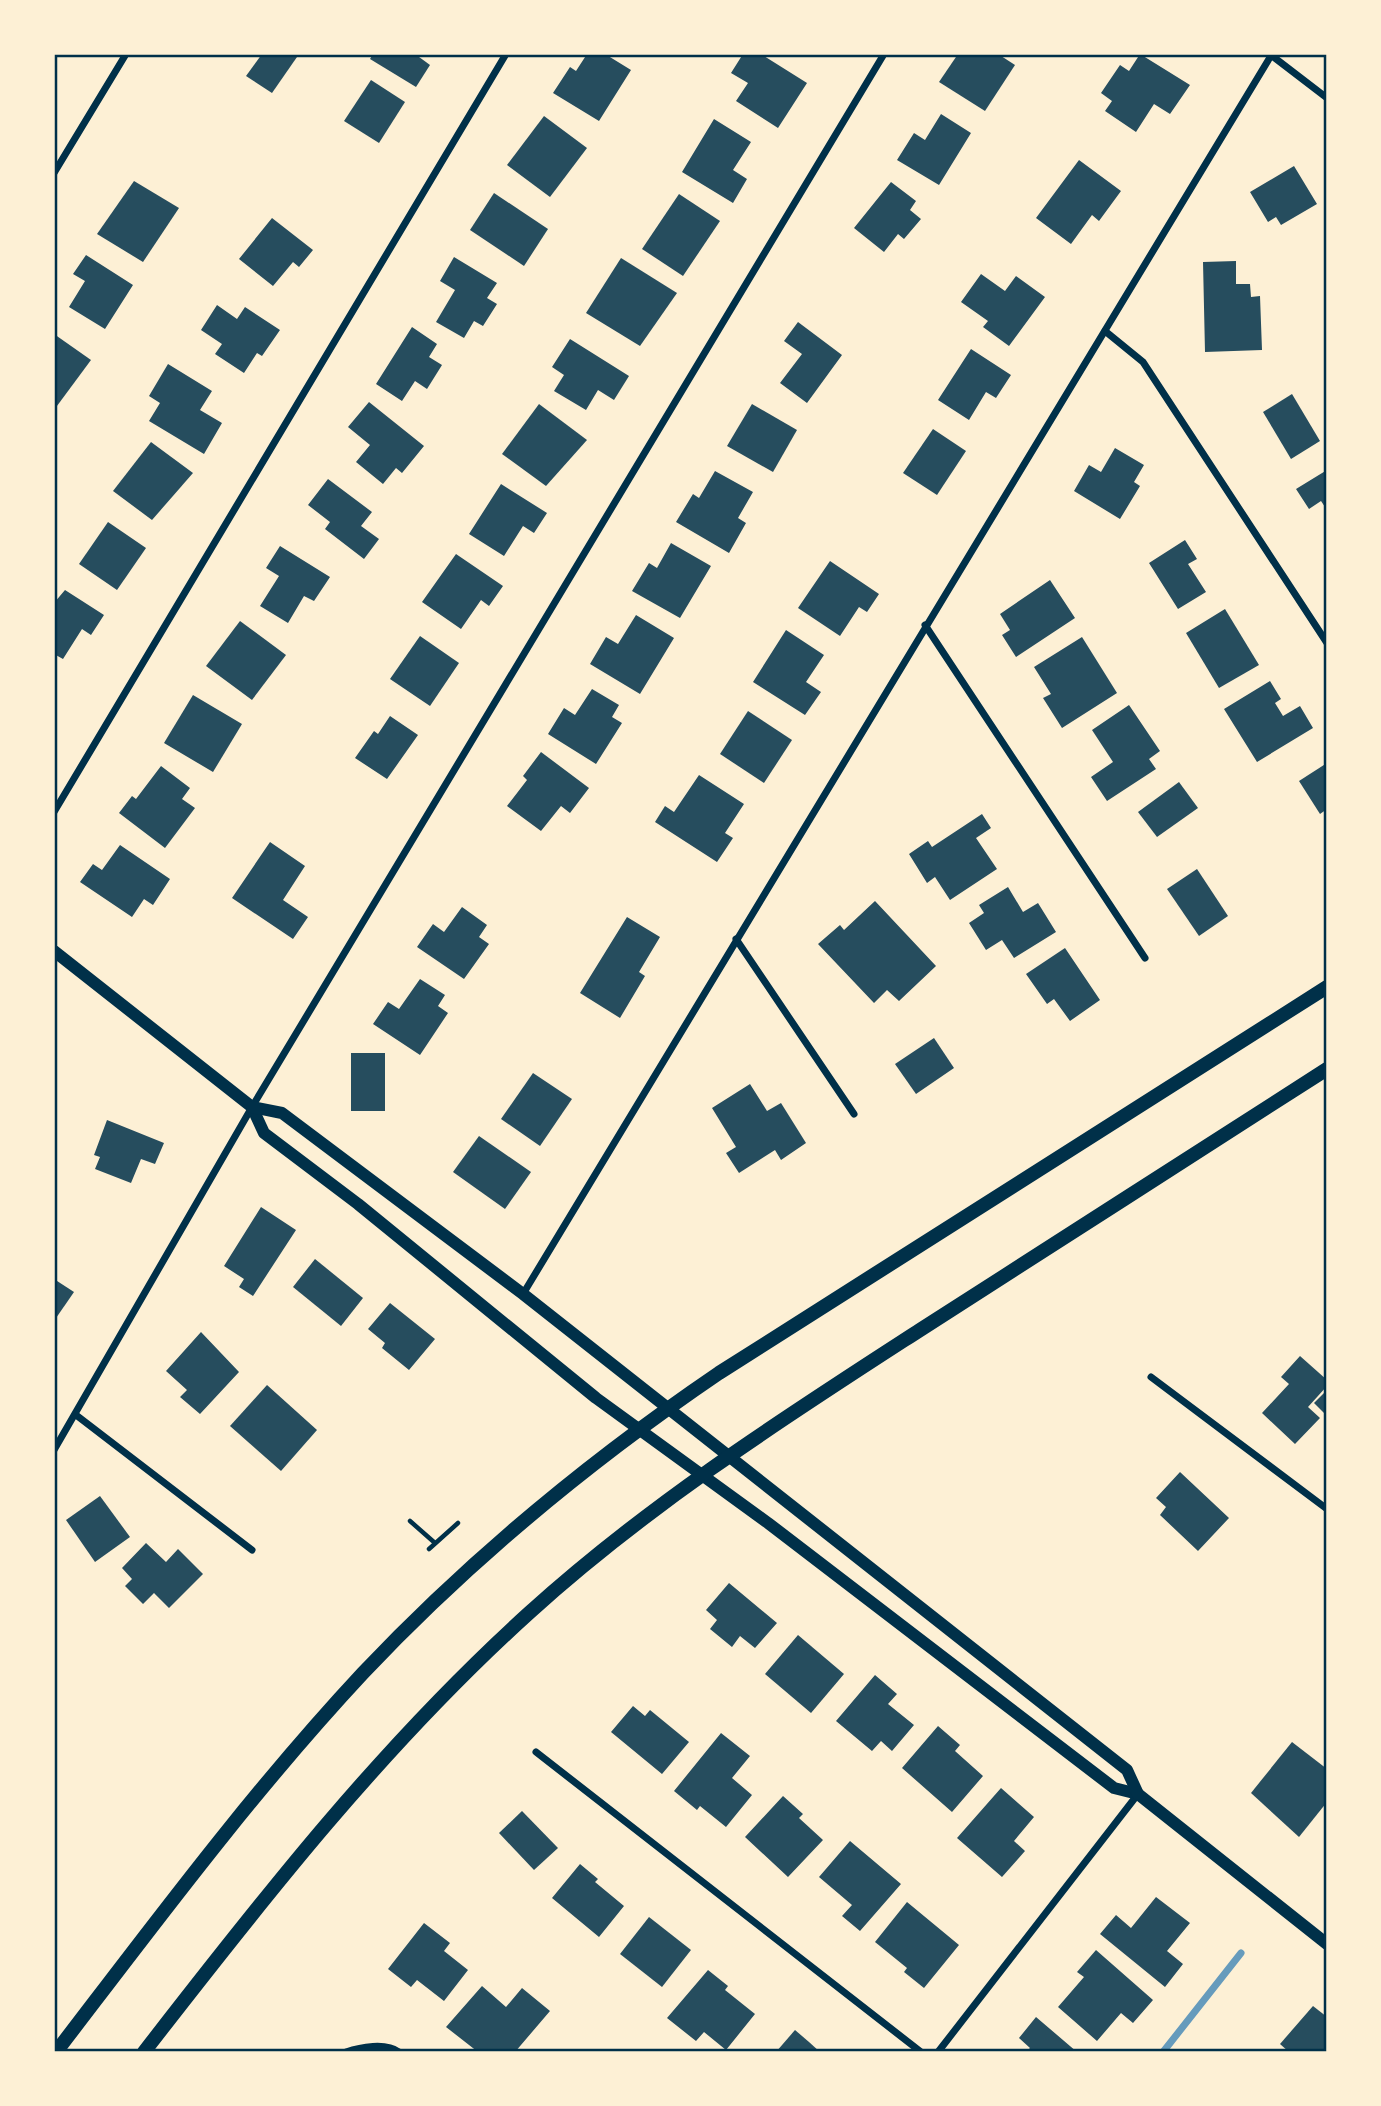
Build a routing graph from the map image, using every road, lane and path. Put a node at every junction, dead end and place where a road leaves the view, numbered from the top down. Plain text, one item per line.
1 (126, 54) edge
2 (506, 54) edge
3 (884, 54) edge
4 (1271, 55) edge
5 (1327, 98) edge
6 (54, 173) edge
7 (1105, 331) junction
8 (925, 625) junction
9 (1327, 643) edge
10 (54, 813) edge
11 (736, 939) junction
12 (54, 951) edge
13 (1146, 958) dead end
14 (1327, 987) edge
15 (1327, 1069) edge
16 (251, 1107) junction
17 (854, 1114) dead end
18 (523, 1294) junction
19 (1151, 1377) dead end
20 (666, 1409) junction
21 (76, 1415) junction
22 (638, 1430) junction
23 (54, 1450) edge
24 (728, 1456) junction
25 (698, 1476) junction
26 (1327, 1509) edge
27 (410, 1521) dead end
28 (458, 1523) dead end
29 (435, 1544) junction
30 (429, 1549) dead end
31 (252, 1550) dead end
32 (536, 1752) dead end
33 (1138, 1794) junction
34 (1327, 1944) edge
35 (56, 2052) edge
36 (144, 2052) edge
37 (346, 2052) edge
38 (399, 2052) edge
39 (921, 2052) edge
40 (938, 2052) edge

1 - 6 street
2 - 10 street
3 - 16 street
4 - 5 street
4 - 7 street
7 - 8 street
7 - 9 street
8 - 11 street
8 - 13 street
11 - 17 street
11 - 18 street
12 - 16 street
14 - 20 main road
15 - 24 main road
16 - 18 street
16 - 21 street
16 - 22 street
18 - 20 street
19 - 26 street
20 - 22 main road
20 - 24 street
21 - 23 street
21 - 31 street
22 - 25 street
22 - 35 main road
24 - 25 main road
24 - 33 street
25 - 33 street
25 - 36 main road
27 - 29 path
28 - 29 path
29 - 30 path
32 - 39 street
33 - 34 street
33 - 40 street
37 - 38 street

